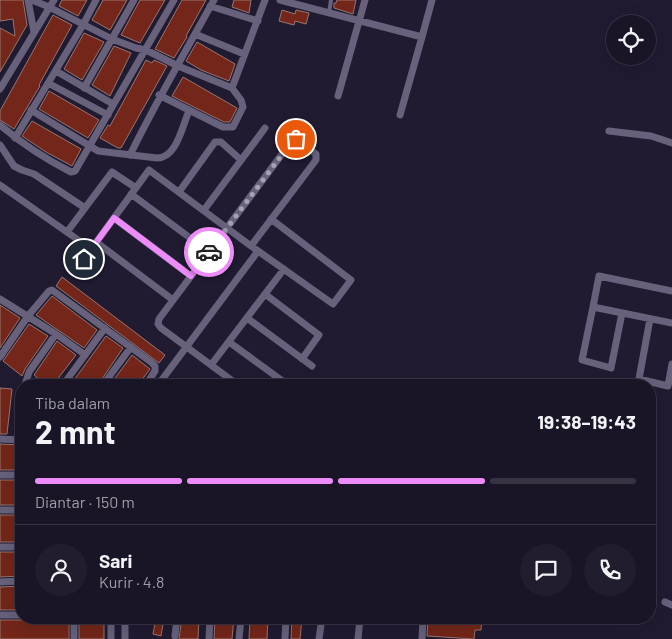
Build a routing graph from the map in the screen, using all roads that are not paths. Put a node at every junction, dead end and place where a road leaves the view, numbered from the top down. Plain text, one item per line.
1 (30, 0) edge
2 (54, 0) edge
3 (96, 0) edge
4 (134, 0) edge
5 (174, 0) edge
6 (265, 0) edge
7 (280, 0) edge
8 (331, 0) edge
9 (365, 0) edge
10 (432, 0) edge
11 (212, 3) edge
12 (50, 7) junction
13 (330, 13) junction
14 (258, 21) junction
15 (359, 21) junction
16 (83, 25) junction
17 (34, 32) junction
18 (195, 34) junction
19 (422, 37) junction
20 (112, 39) junction
21 (146, 50) junction
22 (244, 54) junction
23 (178, 66) junction
24 (56, 71) junction
25 (48, 83) junction
26 (84, 88) junction
27 (232, 88) junction
28 (0, 89) edge
29 (159, 95) junction
30 (338, 96) dead end
31 (113, 104) junction
32 (31, 110) junction
33 (188, 111) junction
34 (108, 115) junction
35 (400, 115) dead end
36 (0, 125) edge
37 (265, 128) dead end
38 (609, 131) dead end
39 (15, 138) junction
40 (672, 143) edge
41 (0, 145) edge
42 (90, 147) junction
43 (130, 155) junction
44 (241, 160) junction
45 (0, 186) edge
46 (133, 191) junction
47 (179, 192) junction
48 (85, 208) junction
49 (204, 210) junction
50 (114, 218) junction
51 (271, 220) junction
52 (227, 228) junction
53 (67, 232) junction
54 (96, 242) junction
55 (251, 246) junction
56 (91, 249) junction
57 (258, 251) junction
58 (209, 252) junction
59 (84, 259) dead end
60 (284, 269) junction
61 (191, 276) junction
62 (672, 291) edge
63 (265, 294) junction
64 (0, 299) edge
65 (173, 300) junction
66 (593, 307) junction
67 (622, 313) junction
68 (28, 316) junction
69 (247, 318) junction
70 (650, 319) junction
71 (672, 323) edge
72 (105, 328) junction
73 (56, 334) junction
74 (229, 342) junction
75 (186, 346) junction
76 (132, 347) junction
77 (84, 354) junction
78 (0, 357) edge
79 (302, 359) junction
80 (672, 364) edge
81 (211, 365) junction
82 (312, 366) dead end
83 (27, 379) edge
84 (67, 379) edge
85 (108, 379) edge
86 (151, 379) edge
87 (162, 379) edge
88 (230, 379) edge
89 (280, 379) edge
90 (638, 379) edge
91 (656, 383) edge
92 (0, 439) edge
93 (15, 440) edge
94 (0, 475) edge
95 (15, 475) edge
96 (0, 510) edge
97 (15, 510) edge
98 (0, 547) edge
99 (15, 547) edge
100 (15, 581) edge
101 (0, 582) edge
102 (0, 615) edge
103 (15, 615) edge
104 (74, 624) edge
105 (111, 624) edge
106 (125, 624) edge
107 (176, 624) edge
108 (210, 624) edge
109 (240, 624) edge
110 (286, 624) edge
111 (321, 624) edge
112 (360, 624) edge
113 (423, 624) edge
114 (175, 636) dead end
115 (74, 639) edge
116 (111, 639) edge
117 (125, 639) edge
118 (209, 639) edge
119 (239, 639) edge
120 (285, 639) edge
121 (319, 639) edge
122 (359, 639) edge
123 (422, 639) edge

1 - 12 street
1 - 17 street
2 - 12 street
3 - 16 street
4 - 20 street
5 - 21 street
6 - 14 street
7 - 13 street
8 - 13 lane
9 - 15 street
10 - 19 street
11 - 14 street
11 - 18 street
12 - 16 street
12 - 17 street
13 - 15 street
14 - 22 street
15 - 19 street
15 - 30 street
16 - 20 street
16 - 24 street
17 - 28 street
18 - 22 street
18 - 23 street
19 - 35 street
20 - 21 street
20 - 26 street
21 - 23 street
21 - 31 street
22 - 27 street
23 - 27 street
23 - 29 street
24 - 25 street
24 - 26 street
25 - 32 street
25 - 34 street
26 - 31 street
27 - 33 street
29 - 33 street
29 - 43 street
31 - 34 street
32 - 39 street
32 - 42 street
33 - 43 street
34 - 42 street
36 - 39 street
37 - 44 street
38 - 40 street
39 - 42 street
41 - 48 street
42 - 43 street
44 - 47 street
44 - 49 street
45 - 53 street
46 - 47 street
46 - 48 street
46 - 50 street
46 - 58 street
47 - 49 street
48 - 53 street
49 - 52 street
50 - 54 street
50 - 61 street
51 - 52 street
51 - 55 street
51 - 60 street
52 - 55 street
52 - 58 street
53 - 56 street
54 - 56 street
54 - 65 street
55 - 57 street
56 - 59 street
57 - 60 street
57 - 75 street
58 - 61 street
60 - 63 street
61 - 65 street
62 - 66 street
63 - 69 street
63 - 79 street
64 - 68 street
65 - 75 street
66 - 67 street
66 - 67 street
67 - 70 street
68 - 72 street
68 - 73 street
68 - 78 street
69 - 74 street
69 - 79 street
70 - 71 street
70 - 90 street
72 - 76 street
72 - 77 street
73 - 77 street
73 - 83 street
74 - 81 street
74 - 89 street
75 - 81 street
75 - 87 street
76 - 85 street
76 - 86 street
77 - 84 street
79 - 82 street
80 - 91 street
81 - 88 street
92 - 93 street
94 - 95 street
96 - 97 street
98 - 99 street
100 - 101 street
102 - 103 street
104 - 115 street
105 - 116 street
106 - 117 street
107 - 114 street
108 - 118 street
109 - 119 street
110 - 120 street
111 - 121 street
112 - 122 street
113 - 123 street

